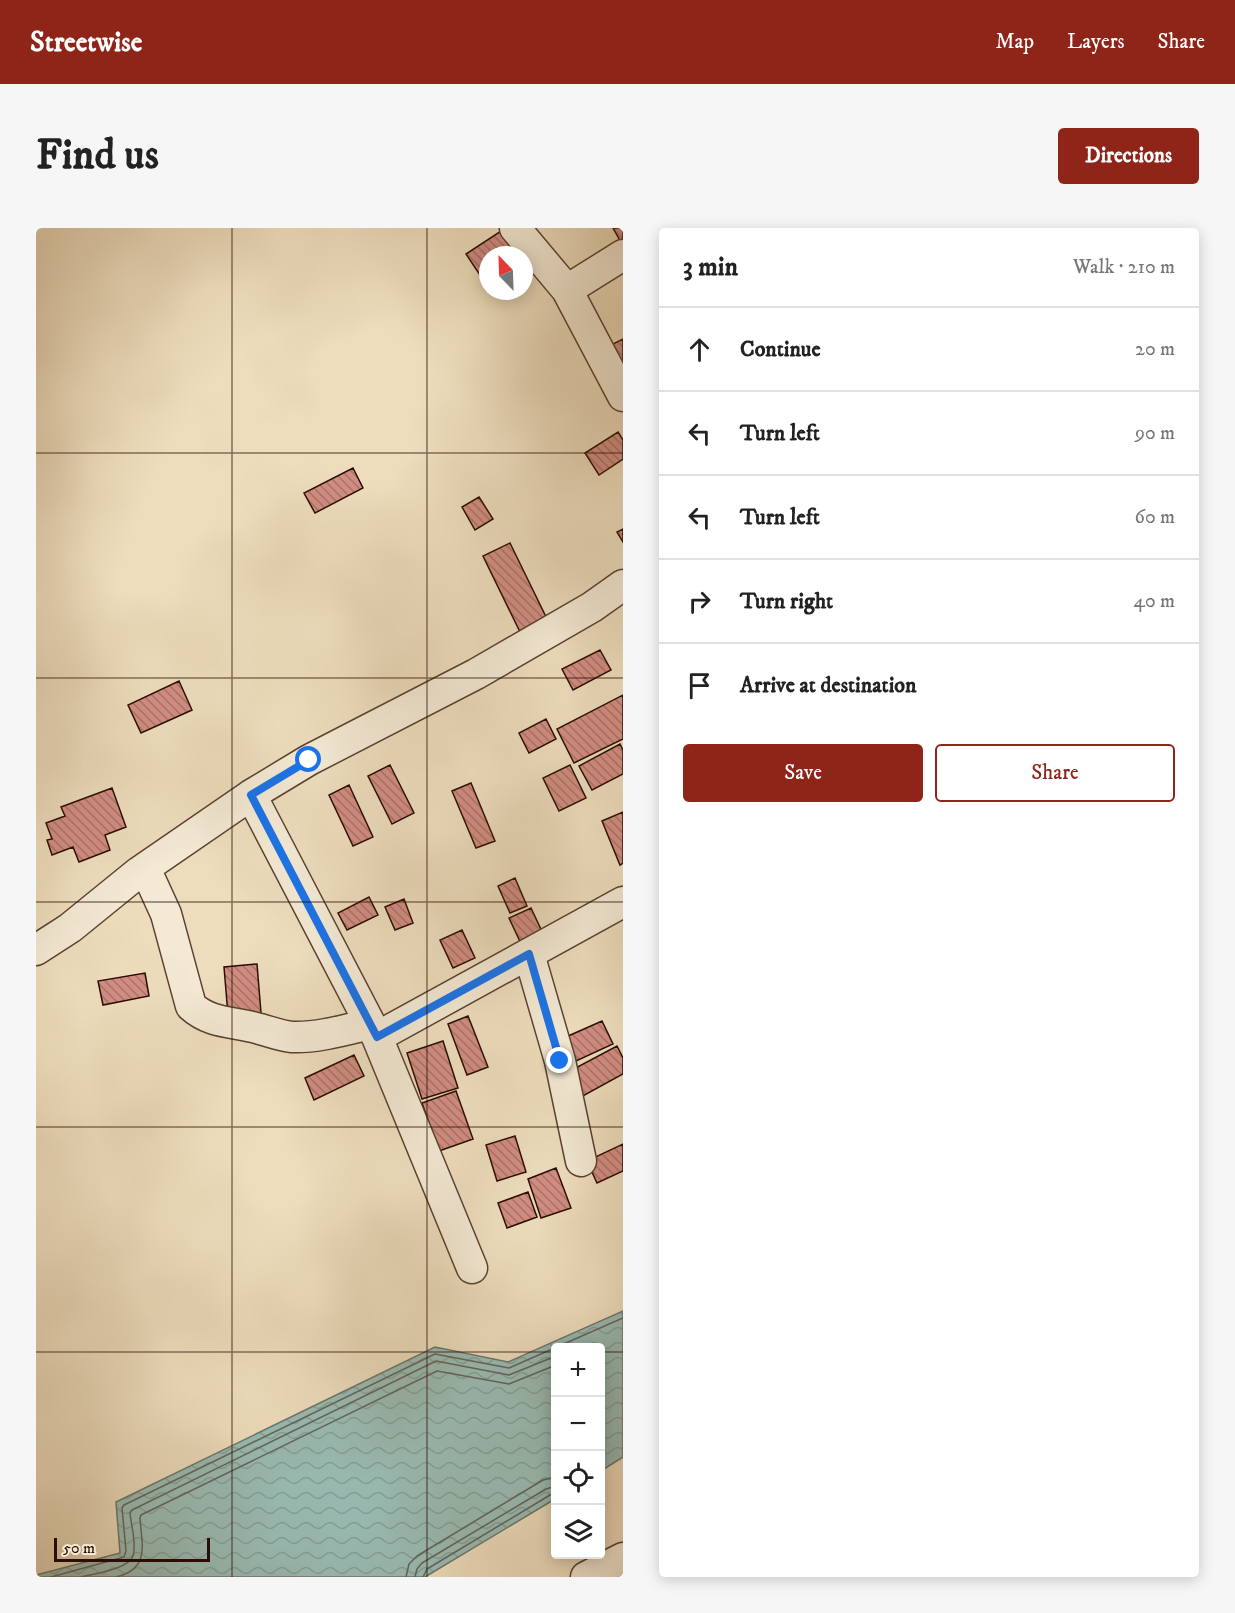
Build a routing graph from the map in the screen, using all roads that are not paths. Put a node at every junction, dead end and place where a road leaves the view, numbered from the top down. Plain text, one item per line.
1 (515, 228) edge
2 (623, 255) edge
3 (567, 290) junction
4 (623, 396) edge
5 (623, 585) edge
6 (251, 795) junction
7 (145, 868) junction
8 (623, 902) edge
9 (36, 950) edge
10 (529, 954) junction
11 (374, 1031) junction
12 (581, 1161) dead end
13 (472, 1268) dead end
14 (623, 1558) edge
15 (586, 1577) edge

1 - 3 street
2 - 3 street
3 - 4 street
5 - 6 street
6 - 7 street
6 - 11 street
7 - 9 street
7 - 11 street
8 - 10 street
10 - 11 street
10 - 12 street
11 - 13 street
14 - 15 street

